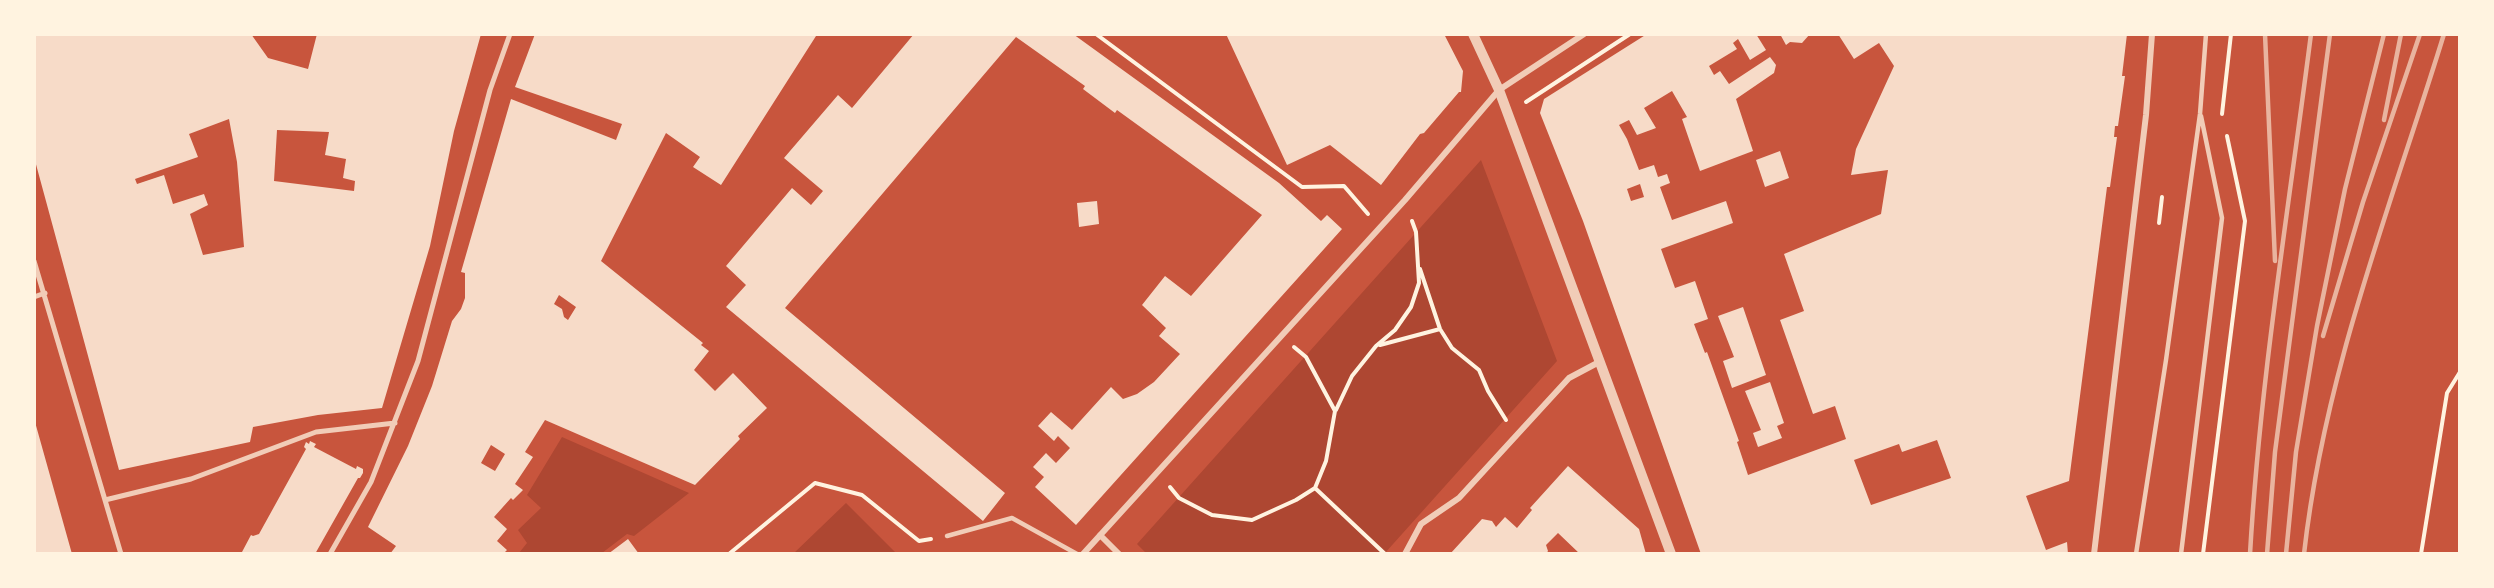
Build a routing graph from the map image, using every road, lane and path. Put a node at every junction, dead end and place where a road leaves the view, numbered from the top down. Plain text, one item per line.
1 (510, 34) edge
2 (1096, 34) edge
3 (1473, 34) edge
4 (1584, 34) edge
5 (1630, 34) edge
6 (2152, 34) edge
7 (2206, 34) edge
8 (2231, 34) edge
9 (1499, 90) junction
10 (2221, 112) dead end
11 (1508, 113) junction
12 (2200, 114) junction
13 (2162, 197) dead end
14 (1405, 200) junction
15 (2159, 223) dead end
16 (1379, 227) junction
17 (34, 261) edge
18 (1418, 262) junction
19 (45, 292) junction
20 (34, 297) edge
21 (1440, 329) junction
22 (1282, 336) junction
23 (1376, 346) junction
24 (1601, 360) junction
25 (2460, 372) edge
26 (1335, 411) junction
27 (395, 423) junction
28 (1517, 437) junction
29 (1157, 472) junction
30 (1315, 488) junction
31 (105, 500) junction
32 (1100, 535) junction
33 (947, 536) joint
34 (121, 554) edge
35 (330, 554) edge
36 (729, 554) edge
37 (1077, 554) edge
38 (1083, 554) edge
39 (1119, 554) edge
40 (1385, 554) edge
41 (1405, 554) edge
42 (1671, 554) edge
43 (2094, 554) edge
44 (2136, 554) edge
45 (2181, 554) edge
46 (2421, 554) edge

1 - 27 street
2 - 16 path
3 - 9 street
4 - 9 street
5 - 11 path
6 - 43 street
7 - 12 lane
8 - 10 path
9 - 11 street
9 - 14 street
11 - 24 street
12 - 44 lane
12 - 45 lane
13 - 15 path
14 - 16 street
14 - 18 path
16 - 22 street
17 - 19 street
18 - 21 path
18 - 23 path
19 - 20 street
19 - 31 street
21 - 23 path
21 - 28 path
22 - 26 path
22 - 29 street
23 - 26 path
24 - 28 street
24 - 42 street
25 - 46 path
26 - 30 path
27 - 31 street
27 - 35 street
28 - 41 street
29 - 30 path
29 - 32 street
30 - 40 path
31 - 34 street
32 - 38 street
32 - 39 street
33 - 36 path
33 - 37 lane

